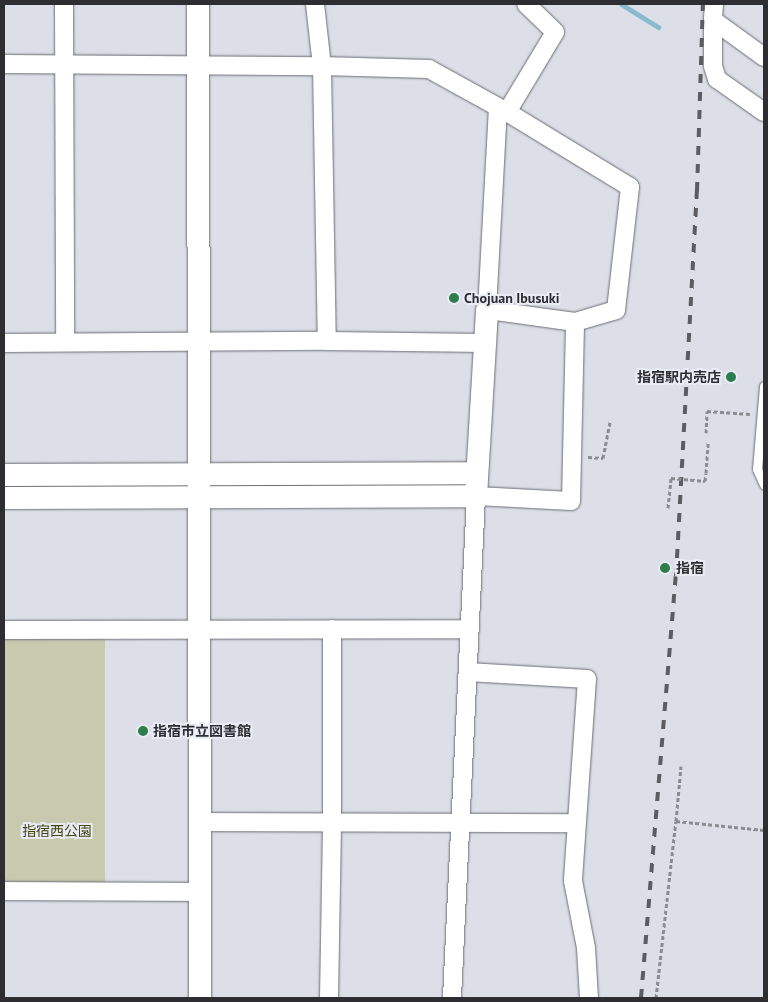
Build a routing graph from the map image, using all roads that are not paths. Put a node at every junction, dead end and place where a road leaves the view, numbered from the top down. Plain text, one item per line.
1 (64, 4) edge
2 (198, 4) edge
3 (315, 4) edge
4 (526, 4) edge
5 (713, 12) edge
6 (764, 57) edge
7 (4, 64) edge
8 (198, 65) junction
9 (64, 66) junction
10 (322, 66) junction
11 (502, 110) junction
12 (764, 112) edge
13 (487, 310) junction
14 (575, 322) junction
15 (327, 341) junction
16 (64, 342) junction
17 (199, 342) junction
18 (4, 343) edge
19 (485, 343) junction
20 (764, 386) edge
21 (477, 473) junction
22 (199, 474) junction
23 (4, 475) edge
24 (764, 484) edge
25 (476, 496) junction
26 (199, 497) junction
27 (4, 498) edge
28 (199, 628) junction
29 (332, 629) junction
30 (469, 629) junction
31 (4, 630) edge
32 (468, 672) junction
33 (200, 822) junction
34 (332, 823) junction
35 (460, 823) junction
36 (576, 823) junction
37 (4, 891) edge
38 (200, 892) junction
39 (200, 998) edge
40 (329, 998) edge
41 (452, 998) edge
42 (589, 998) edge

1 - 9 street
2 - 8 street
3 - 10 street
4 - 11 street
5 - 6 street
5 - 12 street
7 - 9 street
8 - 9 street
8 - 10 street
8 - 17 street
9 - 16 street
10 - 11 street
10 - 15 street
11 - 13 street
11 - 14 street
13 - 14 street
13 - 19 street
14 - 25 street
15 - 17 street
15 - 19 street
16 - 17 street
16 - 18 street
17 - 22 street
19 - 21 street
20 - 24 lane
21 - 22 street
21 - 25 street
22 - 23 street
22 - 26 street
25 - 26 street
25 - 30 street
26 - 27 street
26 - 28 street
28 - 29 street
28 - 31 street
28 - 33 street
29 - 30 street
29 - 34 street
30 - 32 street
32 - 35 street
32 - 36 street
33 - 34 street
33 - 38 street
34 - 35 street
34 - 40 street
35 - 36 street
35 - 41 street
36 - 42 street
37 - 38 street
38 - 39 street

